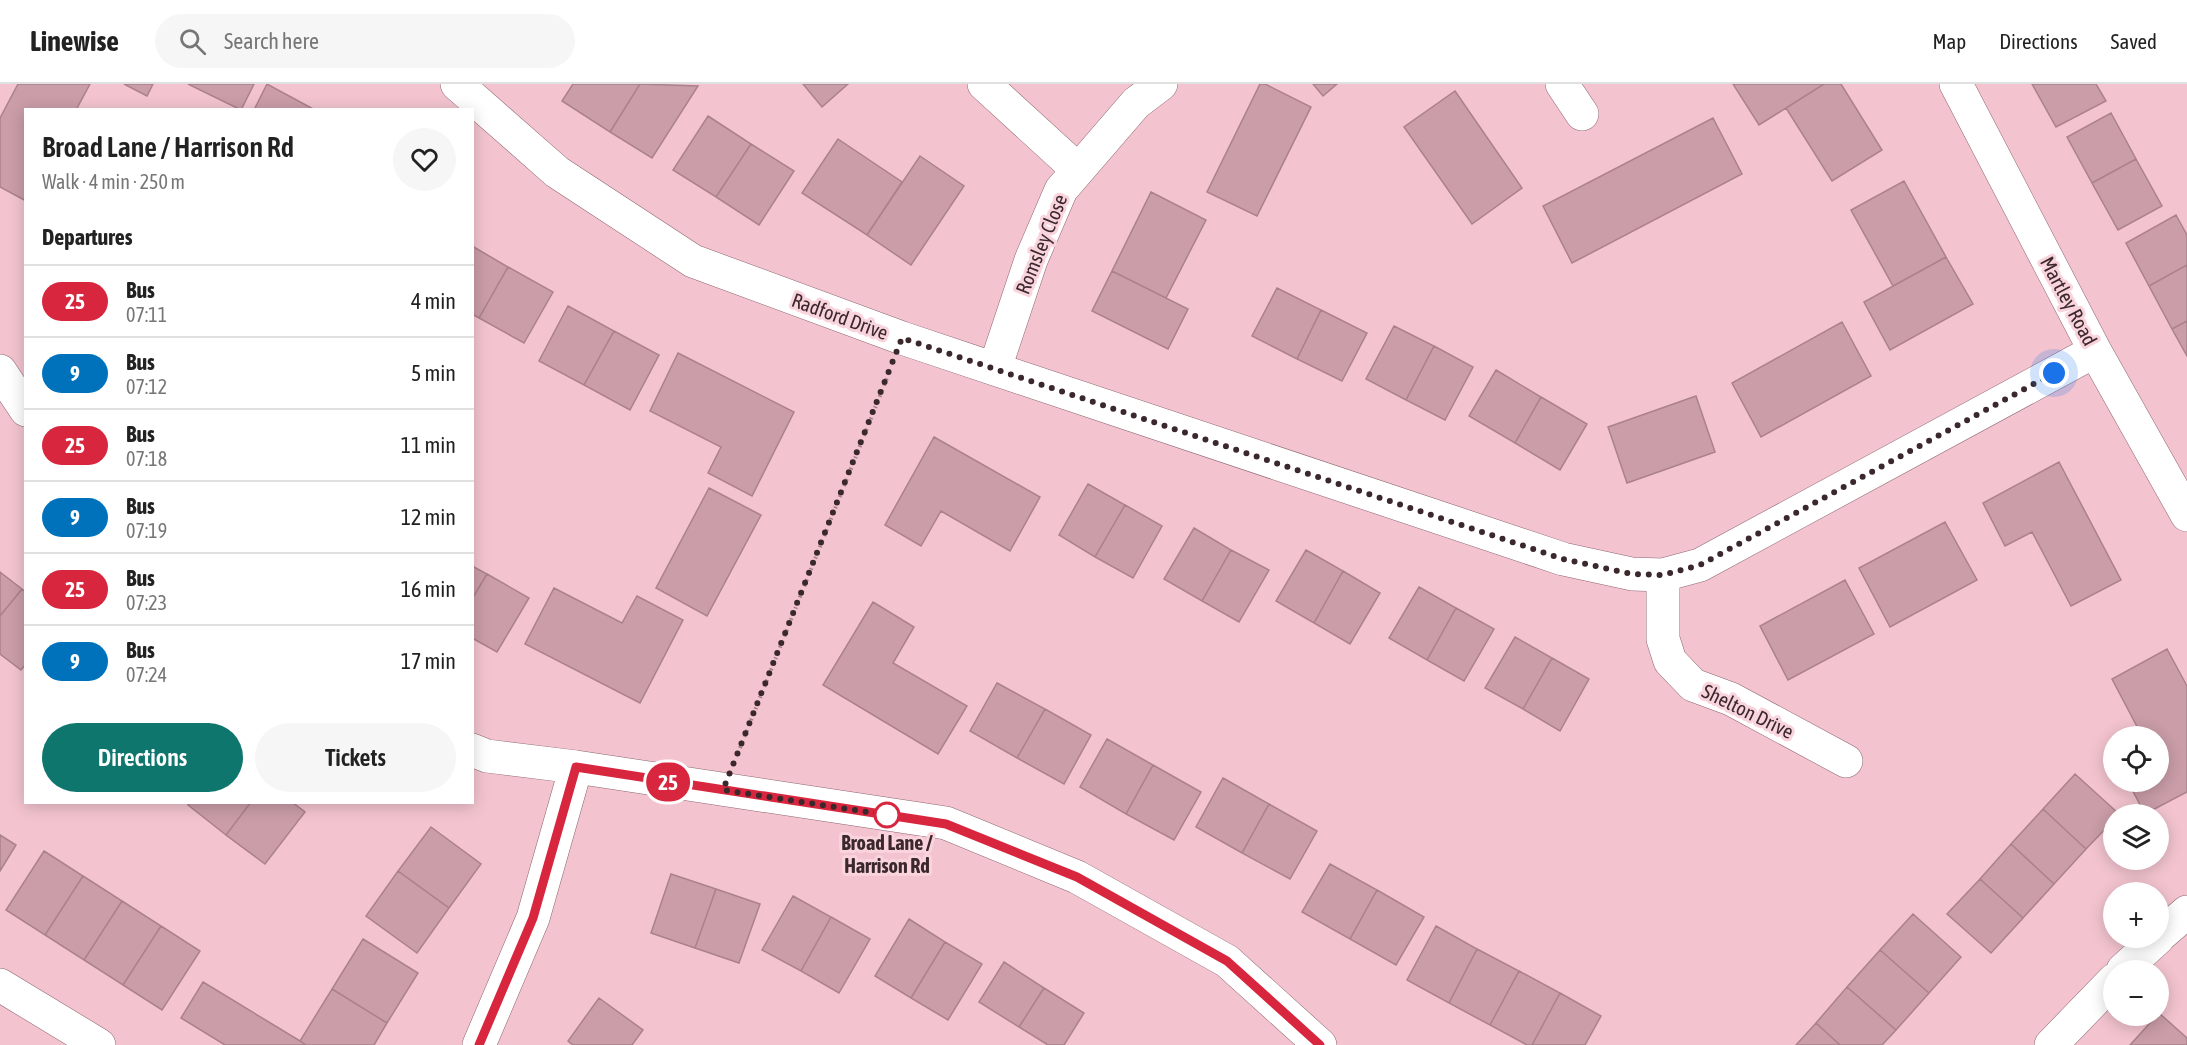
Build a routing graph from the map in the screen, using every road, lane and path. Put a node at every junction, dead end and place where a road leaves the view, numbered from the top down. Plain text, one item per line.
1 (457, 84) edge
2 (984, 84) edge
3 (1161, 84) edge
4 (1956, 84) edge
5 (1078, 170) junction
6 (902, 338) junction
7 (2095, 351) junction
8 (995, 368) junction
9 (0, 371) edge
10 (24, 407) edge
11 (2187, 515) edge
12 (1663, 575) junction
13 (474, 751) edge
14 (1846, 761) dead end
15 (576, 767) junction
16 (723, 790) junction
17 (2187, 912) edge
18 (2169, 928) edge
19 (2146, 948) edge
20 (2134, 960) edge
21 (0, 985) edge
22 (2103, 991) edge
23 (99, 1045) edge
24 (479, 1045) edge
25 (1320, 1045) edge
26 (2051, 1045) edge

1 - 6 street, Radford Drive
2 - 5 street
3 - 5 street, Romsley Close
4 - 7 street, Martley Road
5 - 8 street, Romsley Close
6 - 8 street, Radford Drive
6 - 16 path
7 - 11 street, Martley Road
7 - 12 street, Radford Drive
8 - 12 street, Radford Drive
9 - 10 street
12 - 14 street, Shelton Drive
13 - 15 street
15 - 16 street
15 - 24 street
16 - 25 street
17 - 18 street
19 - 20 street
21 - 23 street
22 - 26 street

